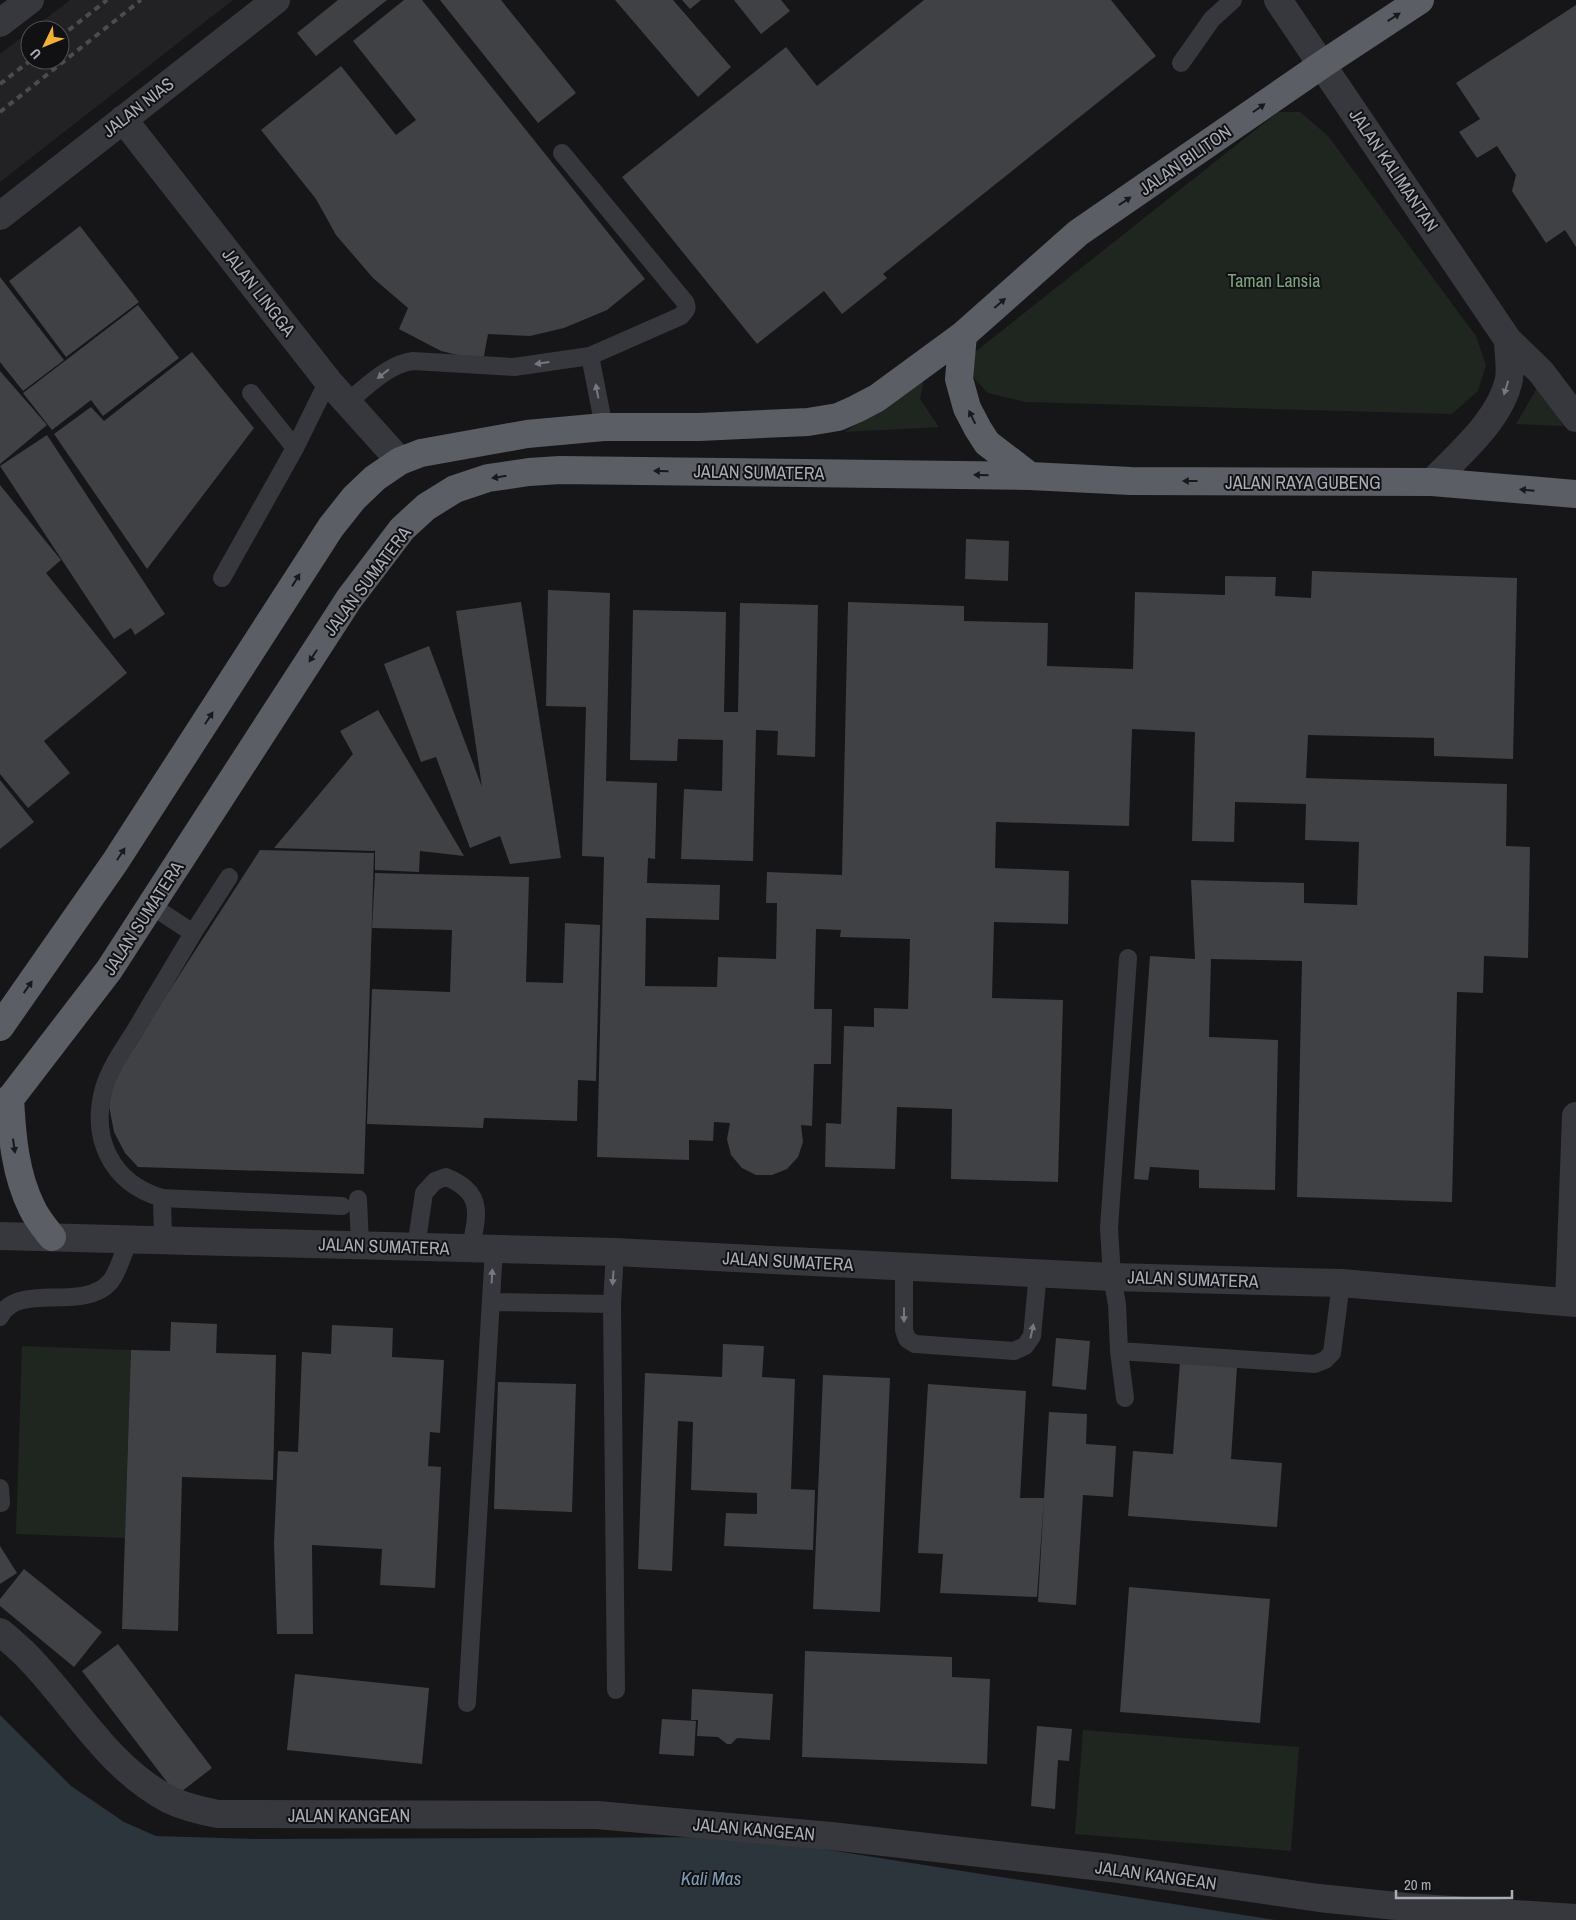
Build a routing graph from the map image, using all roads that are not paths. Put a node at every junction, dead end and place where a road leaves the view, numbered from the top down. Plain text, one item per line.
1 (30, 0) edge
2 (276, 0) edge
3 (1233, 0) edge
4 (1278, 0) edge
5 (1420, 0) edge
6 (0, 22) edge
7 (1181, 63) dead end
8 (1323, 64) junction
9 (123, 119) junction
10 (562, 153) dead end
11 (0, 216) edge
12 (963, 335) junction
13 (1508, 340) junction
14 (590, 356) junction
15 (328, 380) junction
16 (251, 393) dead end
17 (347, 402) junction
18 (1576, 418) edge
19 (604, 427) junction
20 (295, 448) junction
21 (400, 461) junction
22 (1030, 476) junction
23 (1432, 482) junction
24 (1576, 494) edge
25 (222, 578) dead end
26 (229, 877) dead end
27 (152, 906) junction
28 (193, 933) junction
29 (1128, 958) dead end
30 (0, 1027) edge
31 (5, 1105) edge
32 (1576, 1116) edge
33 (162, 1198) junction
34 (0, 1236) edge
35 (52, 1237) junction
36 (129, 1239) junction
37 (163, 1240) junction
38 (360, 1246) junction
39 (416, 1248) junction
40 (482, 1249) junction
41 (615, 1252) junction
42 (904, 1266) junction
43 (1038, 1273) junction
44 (1112, 1277) junction
45 (1342, 1283) junction
46 (491, 1302) junction
47 (1572, 1302) edge
48 (612, 1304) junction
49 (0, 1316) edge
50 (1119, 1351) junction
51 (1126, 1398) dead end
52 (0, 1632) edge
53 (616, 1690) dead end
54 (468, 1703) dead end
55 (1576, 1918) edge

1 - 6 street
2 - 9 street, JALAN NIAS
3 - 7 lane
4 - 8 street, JALAN KALIMANTAN
8 -> 5 highway, JALAN BILITON
12 -> 8 highway, JALAN BILITON
8 - 13 street, JALAN KALIMANTAN
9 - 11 street, JALAN NIAS
9 - 15 street, JALAN LINGGA
10 - 14 lane
12 - 19 highway
22 -> 12 highway
13 - 18 street, JALAN KALIMANTAN
13 -> 23 street
14 -> 17 lane
19 -> 14 lane
15 - 17 street, JALAN LINGGA
15 - 20 lane
16 - 20 lane
17 - 21 street, JALAN LINGGA
19 - 21 highway
20 - 25 lane
30 -> 21 highway
23 -> 22 highway, JALAN RAYA GUBENG
22 -> 27 highway, JALAN SUMATERA
24 -> 23 highway, JALAN RAYA GUBENG
26 - 28 lane
27 - 28 lane
27 - 31 highway, JALAN SUMATERA
28 - 33 lane
29 - 44 lane
31 -> 35 highway
32 - 47 street
33 - 37 lane
33 - 38 lane
34 - 35 street, JALAN SUMATERA
35 - 36 street, JALAN SUMATERA
36 - 37 street, JALAN SUMATERA
36 - 49 lane
37 - 38 street, JALAN SUMATERA
38 - 39 street, JALAN SUMATERA
39 - 40 street, JALAN SUMATERA
39 - 40 lane
40 - 41 street, JALAN SUMATERA
46 -> 40 lane
41 - 42 street, JALAN SUMATERA
41 -> 48 lane
42 - 43 street, JALAN SUMATERA
42 -> 43 lane
43 - 44 street, JALAN SUMATERA
44 - 45 street, JALAN SUMATERA
44 - 50 lane
45 - 47 street, JALAN SUMATERA
45 - 50 lane
46 - 48 lane
46 - 54 lane
48 - 53 lane
50 - 51 lane
52 - 55 street, JALAN KANGEAN

